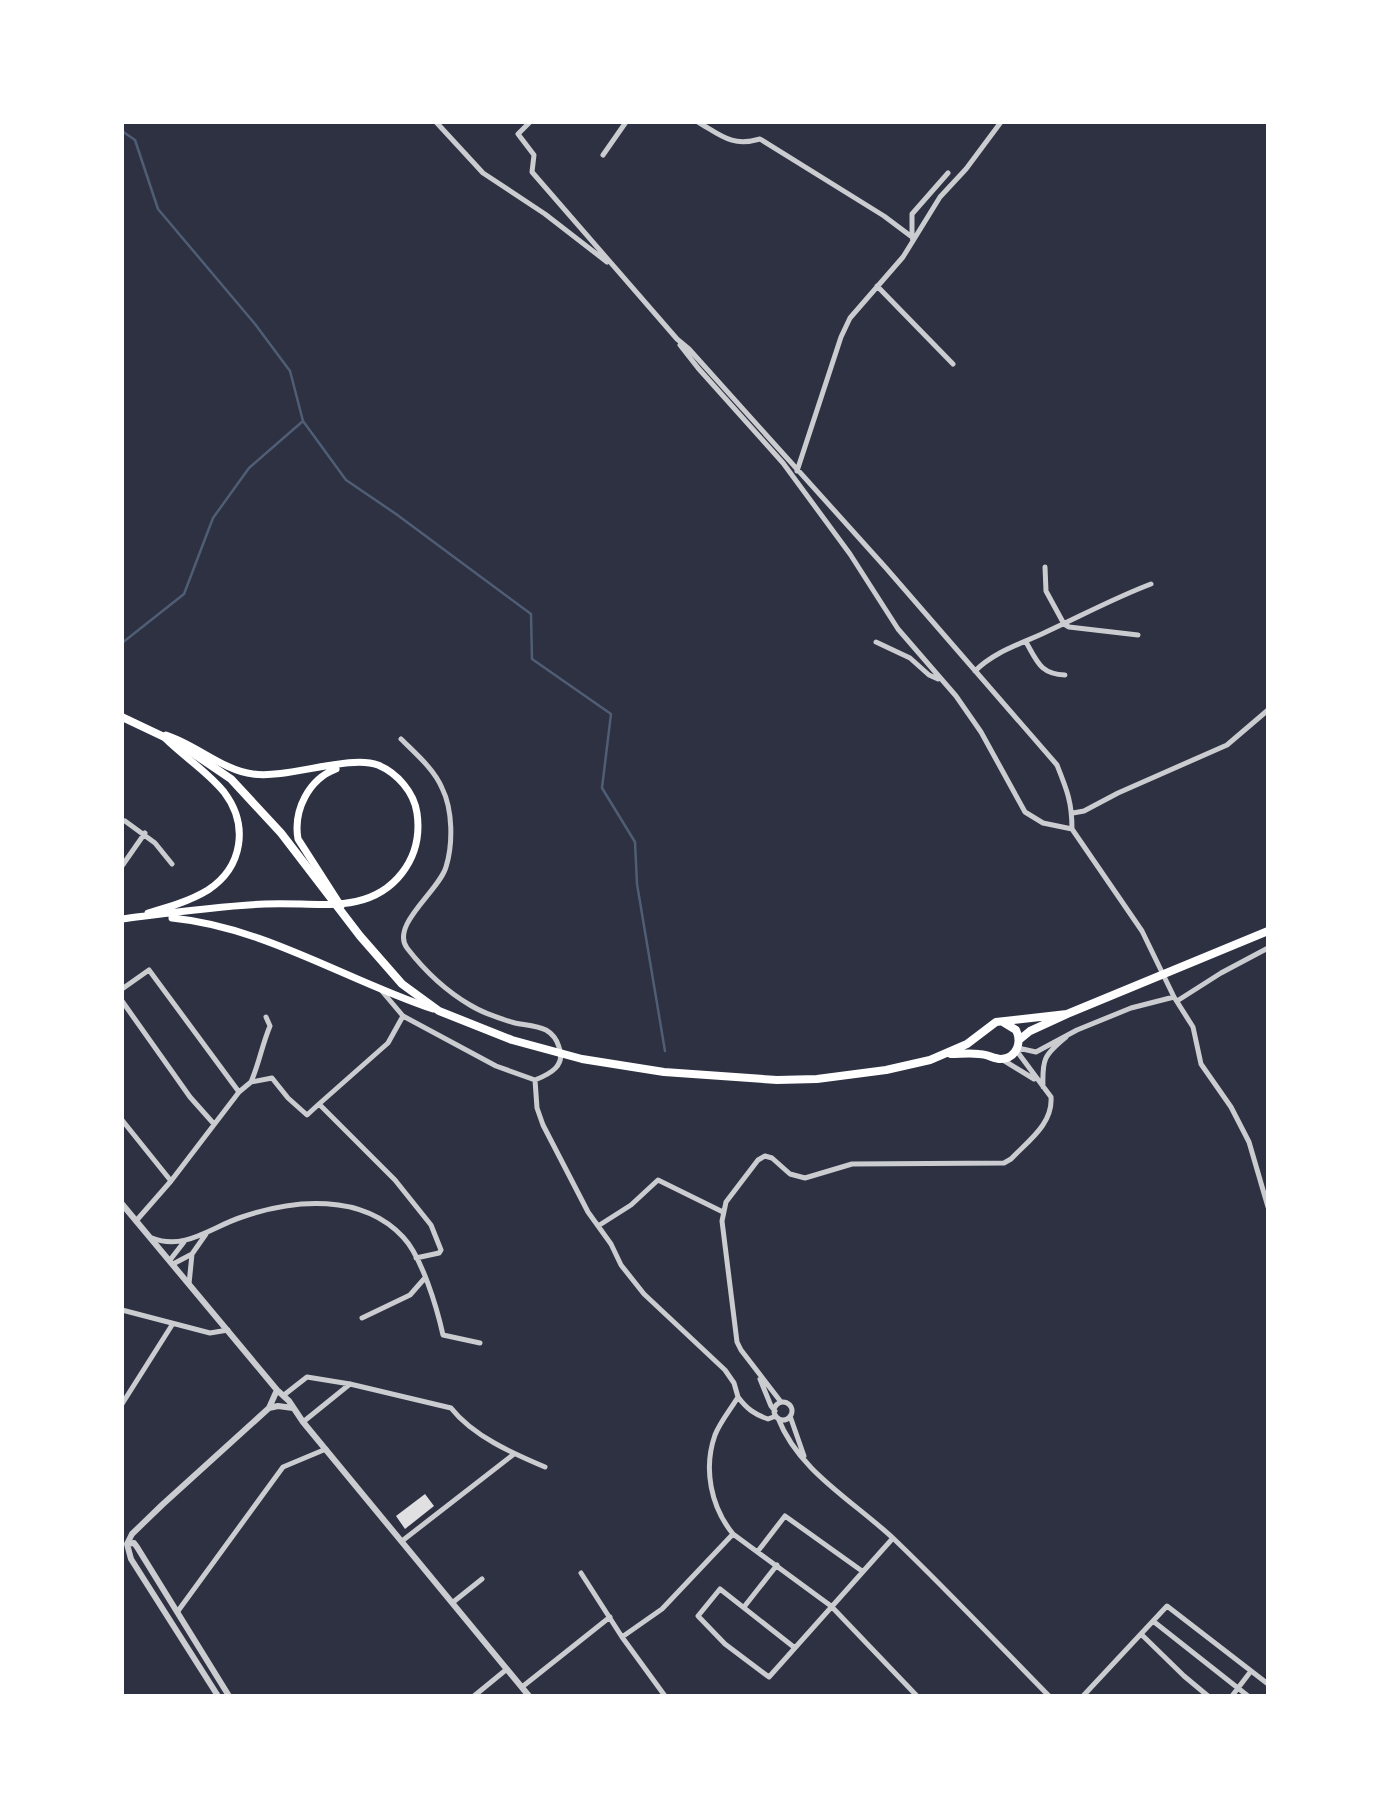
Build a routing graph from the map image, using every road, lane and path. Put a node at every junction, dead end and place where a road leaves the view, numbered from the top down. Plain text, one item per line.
1 (436, 122) edge
2 (530, 122) edge
3 (626, 122) edge
4 (698, 122) edge
5 (1001, 122) edge
6 (603, 155) dead end
7 (948, 173) dead end
8 (913, 239) junction
9 (613, 266) junction
10 (877, 286) junction
11 (677, 339) junction
12 (953, 364) dead end
13 (797, 471) junction
14 (817, 492) junction
15 (813, 503) junction
16 (1045, 567) dead end
17 (1151, 584) dead end
18 (1064, 624) junction
19 (1139, 635) dead end
20 (876, 642) dead end
21 (1026, 642) junction
22 (975, 671) junction
23 (1065, 675) dead end
24 (941, 680) junction
25 (1268, 710) edge
26 (122, 717) edge
27 (159, 733) junction
28 (401, 739) dead end
29 (354, 762) junction
30 (1073, 813) junction
31 (125, 821) dead end
32 (1072, 829) junction
33 (145, 834) junction
34 (172, 864) dead end
35 (122, 866) edge
36 (157, 916) junction
37 (136, 917) junction
38 (122, 919) edge
39 (1268, 931) edge
40 (360, 936) junction
41 (1268, 948) edge
42 (122, 989) edge
43 (381, 990) junction
44 (1175, 999) junction
45 (122, 1001) edge
46 (439, 1011) junction
47 (1067, 1014) junction
48 (403, 1016) junction
49 (266, 1017) dead end
50 (1002, 1021) junction
51 (1071, 1032) junction
52 (983, 1033) junction
53 (1018, 1046) junction
54 (948, 1054) junction
55 (989, 1055) junction
56 (1001, 1059) junction
57 (535, 1080) junction
58 (251, 1082) junction
59 (1041, 1085) junction
60 (239, 1092) junction
61 (319, 1104) junction
62 (122, 1120) edge
63 (214, 1124) junction
64 (171, 1181) junction
65 (122, 1204) edge
66 (1268, 1207) edge
67 (723, 1212) junction
68 (136, 1220) junction
69 (598, 1226) junction
70 (208, 1232) junction
71 (152, 1238) junction
72 (184, 1242) junction
73 (191, 1254) junction
74 (416, 1258) junction
75 (172, 1262) junction
76 (424, 1279) junction
77 (189, 1284) junction
78 (122, 1310) edge
79 (362, 1318) dead end
80 (172, 1325) junction
81 (228, 1330) junction
82 (480, 1343) dead end
83 (758, 1373) junction
84 (350, 1384) junction
85 (277, 1390) junction
86 (284, 1395) junction
87 (738, 1397) junction
88 (781, 1402) junction
89 (122, 1404) edge
90 (270, 1408) junction
91 (293, 1408) junction
92 (777, 1415) junction
93 (790, 1416) junction
94 (303, 1422) junction
95 (326, 1449) junction
96 (514, 1454) junction
97 (805, 1459) junction
98 (545, 1467) dead end
99 (733, 1534) junction
100 (893, 1538) junction
101 (402, 1541) junction
102 (125, 1545) edge
103 (758, 1551) junction
104 (126, 1555) edge
105 (777, 1565) junction
106 (862, 1571) junction
107 (581, 1573) dead end
108 (482, 1579) dead end
109 (452, 1603) junction
110 (831, 1606) junction
111 (744, 1607) junction
112 (178, 1611) junction
113 (610, 1617) junction
114 (1153, 1621) junction
115 (1141, 1634) junction
116 (622, 1637) junction
117 (795, 1648) junction
118 (507, 1669) junction
119 (1251, 1671) junction
120 (215, 1673) junction
121 (207, 1677) junction
122 (1268, 1684) edge
123 (522, 1688) junction
124 (1238, 1688) junction
125 (218, 1696) edge
126 (229, 1696) edge
127 (474, 1696) edge
128 (529, 1696) edge
129 (664, 1696) edge
130 (917, 1696) edge
131 (1049, 1696) edge
132 (1083, 1696) edge
133 (1209, 1696) edge
134 (1233, 1696) edge
135 (1248, 1696) edge

1 - 9 street
2 - 9 street
3 - 6 street
4 - 8 street
5 - 8 street
7 - 8 street
8 - 10 street
9 - 11 street
10 - 12 street
10 - 13 street
11 - 13 street
11 - 15 street
13 - 14 street
14 - 15 street
14 - 22 street
15 - 24 street
16 - 18 street
17 - 18 street
18 - 19 street
18 - 21 street
20 - 24 street
21 - 22 street
21 - 23 street
22 - 30 street
24 - 32 street
25 - 30 street
26 - 27 main road
27 - 29 main road
27 - 37 main road
27 - 40 main road
28 - 57 street
29 - 36 main road
29 - 40 main road
30 - 32 street
31 - 33 street
32 - 44 street
33 - 34 street
33 - 35 street
36 - 37 main road
36 - 43 main road
37 - 38 main road
39 - 47 main road
40 - 46 main road
41 - 44 street
42 - 60 street
43 - 46 main road
43 - 48 street
44 - 51 street
44 - 66 street
45 - 63 street
46 - 54 main road
47 - 50 main road
47 - 53 main road
48 - 57 street
48 - 61 street
49 - 58 street
50 - 52 main road
50 - 53 main road
51 - 53 street
51 - 59 street
52 - 54 main road
52 - 55 main road
53 - 56 main road
53 - 59 street
54 - 55 main road
55 - 56 main road
56 - 59 street
57 - 69 street
58 - 60 street
58 - 61 street
59 - 67 street
60 - 63 street
61 - 74 street
62 - 64 street
63 - 64 street
64 - 68 street
65 - 68 street
67 - 69 street
67 - 83 street
68 - 71 street
69 - 87 street
70 - 72 street
70 - 73 street
70 - 74 street
71 - 72 street
71 - 75 street
72 - 75 street
73 - 75 street
73 - 77 street
74 - 76 street
75 - 77 street
76 - 79 street
76 - 82 street
77 - 81 street
78 - 80 street
80 - 81 street
80 - 89 street
81 - 85 street
83 - 88 street
83 - 92 street
84 - 86 street
84 - 94 street
84 - 96 street
85 - 86 street
85 - 90 street
86 - 91 street
87 - 92 street
87 - 99 street
88 - 92 street
88 - 93 street
90 - 91 street
90 - 102 street
91 - 94 street
92 - 93 street
92 - 97 street
93 - 97 street
94 - 95 street
95 - 101 street
95 - 112 street
96 - 98 street
96 - 101 street
97 - 100 street
99 - 103 street
99 - 116 street
100 - 106 street
100 - 131 street
101 - 109 street
102 - 104 street
102 - 112 street
103 - 105 street
103 - 106 street
104 - 121 street
105 - 110 street
105 - 111 street
106 - 110 street
107 - 113 street
108 - 109 street
109 - 118 street
110 - 117 street
110 - 130 street
111 - 117 street
111 - 117 street
112 - 120 street
113 - 116 street
113 - 123 street
114 - 115 street
114 - 119 street
114 - 124 street
115 - 132 street
115 - 133 street
116 - 129 street
118 - 123 street
118 - 127 street
119 - 122 street
119 - 124 street
120 - 121 street
120 - 126 street
121 - 125 street
123 - 128 street
124 - 134 street
124 - 135 street

